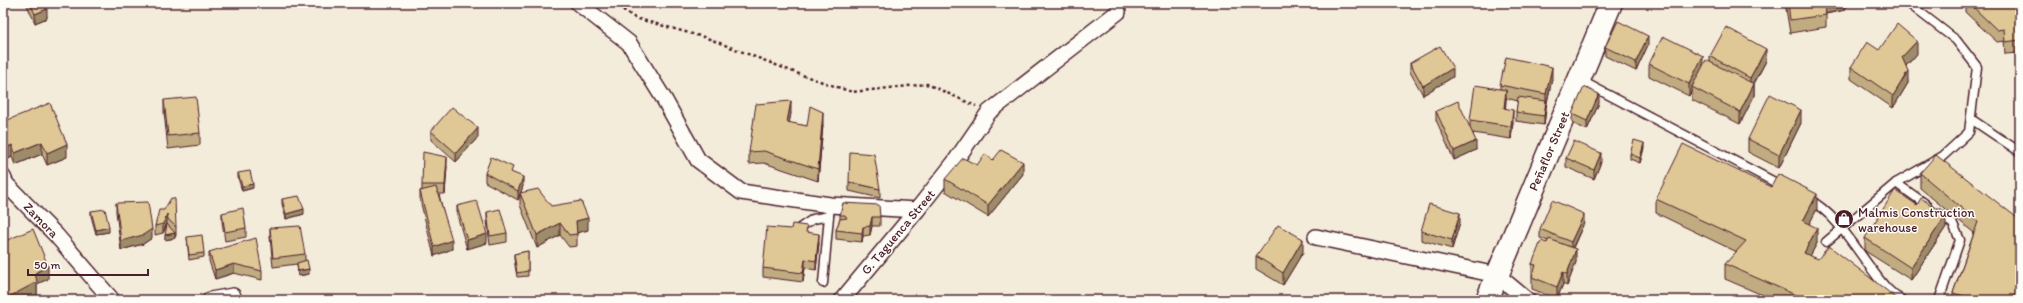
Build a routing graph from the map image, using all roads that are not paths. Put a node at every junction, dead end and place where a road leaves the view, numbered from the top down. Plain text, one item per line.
1 (578, 3) edge
2 (1611, 3) edge
3 (1908, 3) edge
4 (1118, 12) dead end
5 (1579, 80) junction
6 (1971, 119) junction
7 (2020, 152) edge
8 (3, 177) edge
9 (1896, 183) junction
10 (829, 210) junction
11 (917, 210) junction
12 (798, 229) edge
13 (1841, 229) junction
14 (1316, 237) dead end
15 (1826, 242) dead end
16 (1497, 275) junction
17 (823, 282) dead end
18 (233, 296) dead end
19 (112, 300) edge
20 (210, 300) edge
21 (842, 300) edge
22 (1487, 300) edge
23 (1527, 300) edge
24 (1902, 300) edge
25 (1939, 300) edge

1 - 10 street
2 - 5 main road, Peñaflor Street
3 - 6 lane
4 - 11 street, G. Taguenca Street
5 - 13 lane
5 - 16 main road, Peñaflor Street
6 - 7 lane
6 - 9 lane
8 - 19 street, Zamora
9 - 13 lane
9 - 25 lane
10 - 11 street
10 - 12 lane
10 - 17 lane
11 - 21 street, G. Taguenca Street
13 - 15 lane
13 - 24 lane
14 - 16 street
16 - 22 main road, Peñaflor Street
16 - 23 street
18 - 20 street

